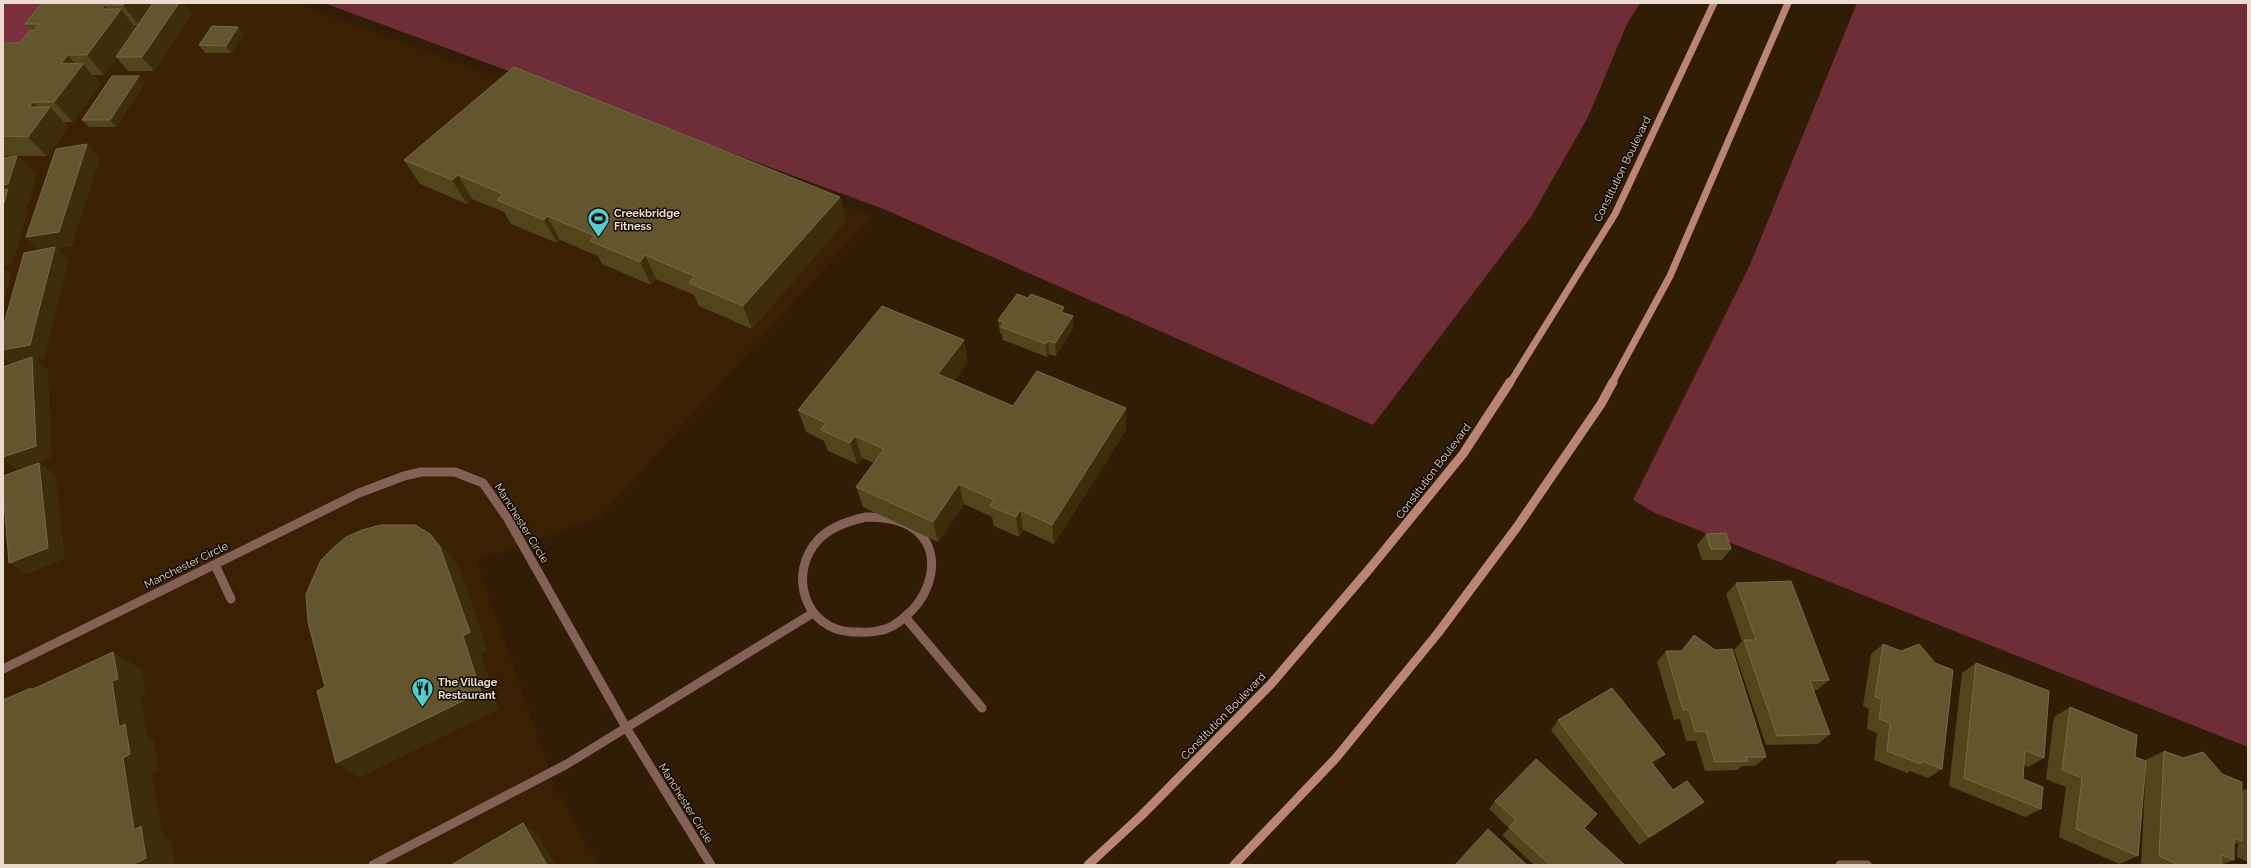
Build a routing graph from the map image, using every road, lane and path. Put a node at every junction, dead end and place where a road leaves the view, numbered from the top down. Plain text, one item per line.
1 (1714, 3) edge
2 (1788, 3) edge
3 (215, 565) junction
4 (231, 599) dead end
5 (813, 613) junction
6 (906, 617) junction
7 (3, 669) edge
8 (982, 708) dead end
9 (627, 729) junction
10 (373, 865) edge
11 (711, 865) edge
12 (1088, 865) edge
13 (1234, 865) edge
14 (1840, 865) edge
15 (1867, 865) edge

1 - 12 main road, Constitution Boulevard
2 - 13 main road
3 - 4 street
3 - 7 street, Manchester Circle
3 - 9 street, Manchester Circle
5 - 6 street
5 - 6 street
5 - 9 street
6 - 8 street
9 - 10 street
9 - 11 street, Manchester Circle
14 - 15 street

